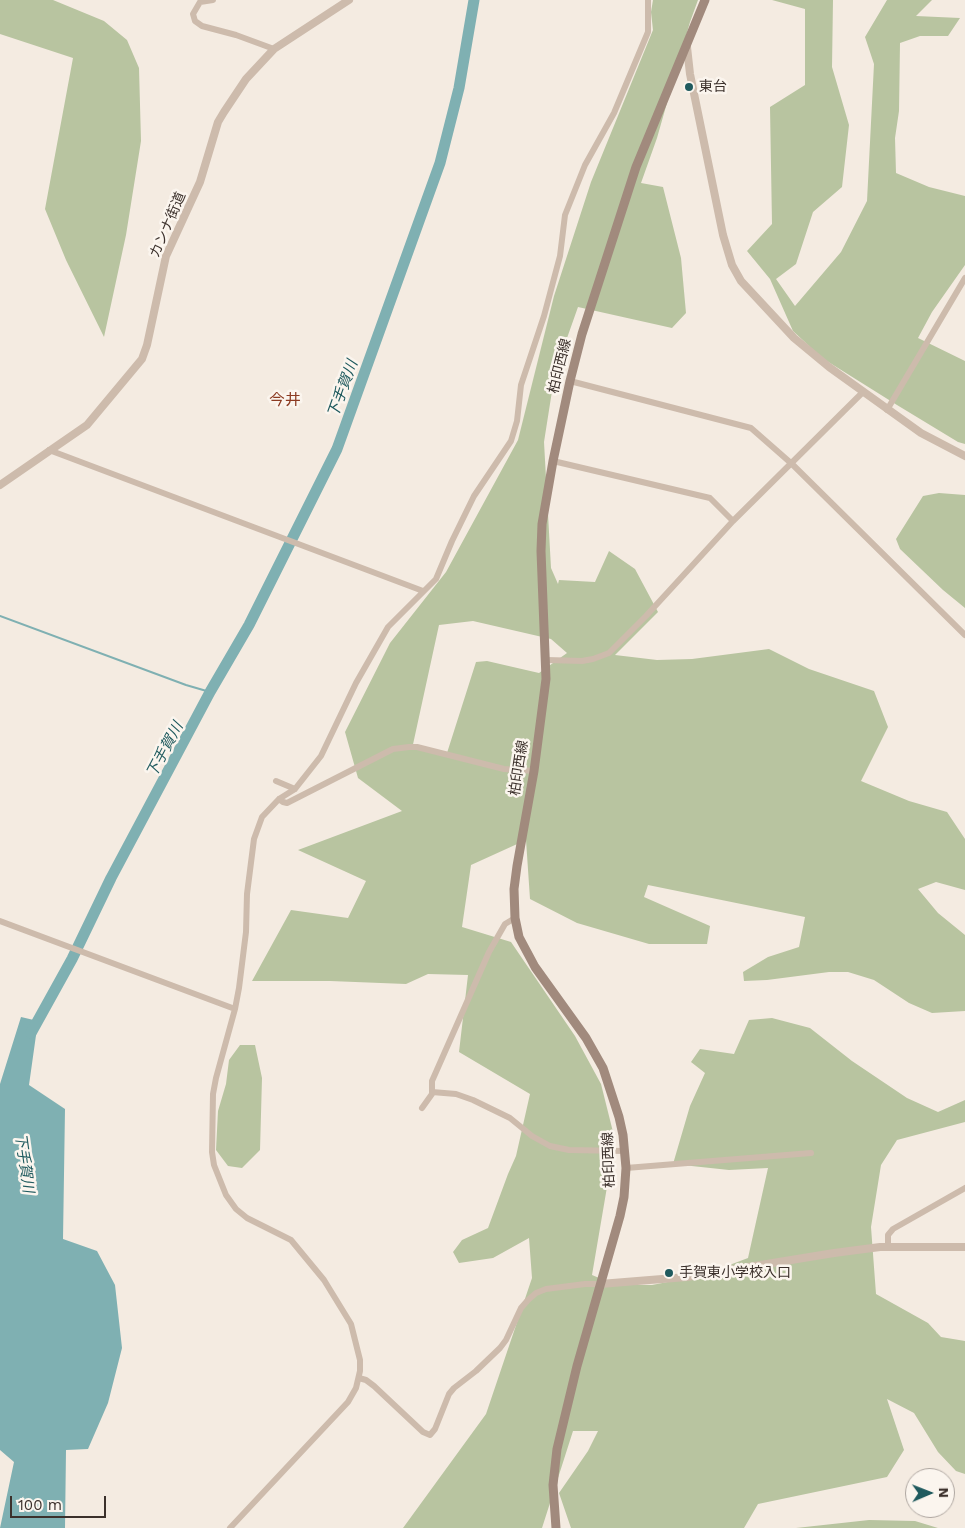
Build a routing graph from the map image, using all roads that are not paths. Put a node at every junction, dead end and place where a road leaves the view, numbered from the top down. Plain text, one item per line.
1 (213, 0) edge
2 (349, 0) edge
3 (648, 0) edge
4 (705, 0) edge
5 (687, 47) junction
6 (274, 49) junction
7 (965, 278) edge
8 (570, 381) junction
9 (863, 392) junction
10 (887, 410) junction
11 (49, 450) junction
12 (965, 456) edge
13 (553, 462) junction
14 (792, 464) junction
15 (0, 485) edge
16 (733, 521) junction
17 (423, 591) junction
18 (965, 635) edge
19 (546, 660) junction
20 (534, 771) junction
21 (276, 781) dead end
22 (295, 789) junction
23 (279, 799) junction
24 (515, 918) junction
25 (0, 921) edge
26 (235, 1008) junction
27 (432, 1092) junction
28 (422, 1108) dead end
29 (625, 1151) junction
30 (811, 1153) dead end
31 (626, 1168) junction
32 (965, 1188) edge
33 (888, 1246) junction
34 (965, 1247) edge
35 (600, 1284) junction
36 (359, 1378) junction
37 (232, 1527) edge
38 (556, 1528) edge

1 - 6 street
2 - 6 street, カンナ街道
3 - 17 street
4 - 5 main road, 柏印西線
5 - 8 main road, 柏印西線
5 - 9 street
6 - 11 street, カンナ街道
7 - 10 street
8 - 13 main road, 柏印西線
8 - 14 street
9 - 10 street
9 - 14 street
10 - 12 street
11 - 15 street, カンナ街道
11 - 17 street
13 - 16 street
13 - 19 main road, 柏印西線
14 - 16 street
14 - 18 street
16 - 19 street
17 - 22 street
19 - 20 main road, 柏印西線
20 - 23 street
20 - 24 main road, 柏印西線
21 - 22 street
22 - 23 street
23 - 26 street
24 - 27 street
24 - 29 main road, 柏印西線
25 - 26 street
26 - 36 street
27 - 28 street
27 - 29 street
29 - 31 main road, 柏印西線
30 - 31 street
31 - 35 main road, 柏印西線
32 - 33 street
33 - 34 street
33 - 35 street
35 - 36 street
35 - 38 main road, 柏印西線
36 - 37 street

